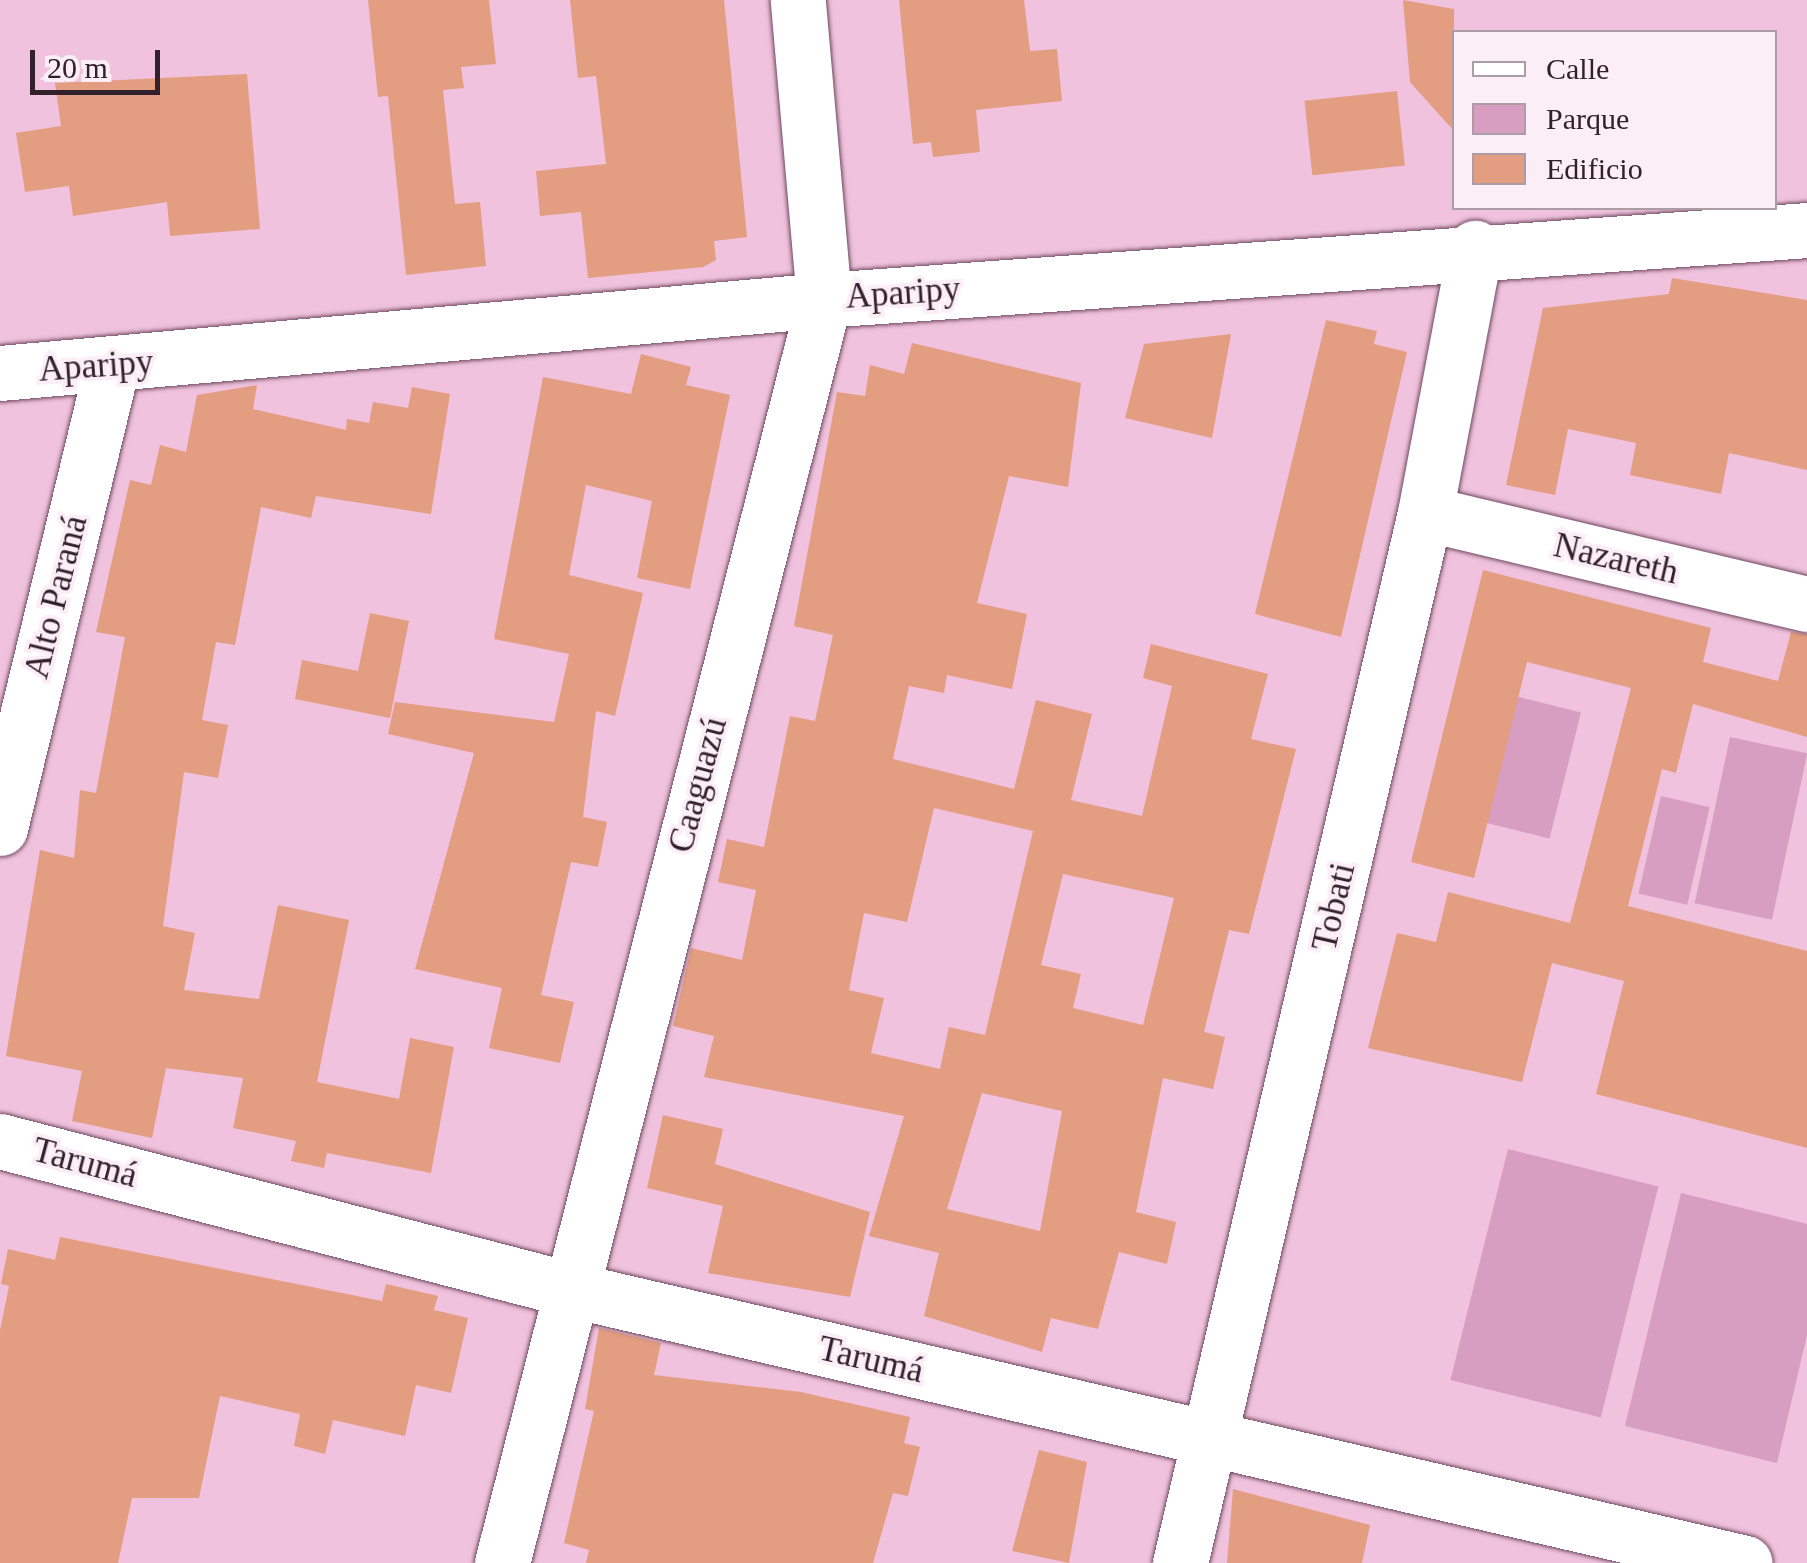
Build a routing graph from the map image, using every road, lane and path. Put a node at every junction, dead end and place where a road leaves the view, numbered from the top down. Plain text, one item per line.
1 (798, 0) edge
2 (1807, 230) edge
3 (1475, 248) junction
4 (824, 300) junction
5 (112, 365) junction
6 (0, 373) edge
7 (1426, 513) junction
8 (1807, 604) edge
9 (0, 828) edge
10 (0, 1141) edge
11 (568, 1289) junction
12 (1210, 1439) junction
13 (502, 1563) edge
14 (1180, 1563) edge
15 (1745, 1563) edge

1 - 4 street, Caaguazú
2 - 3 street, Aparipy
3 - 4 street, Aparipy
3 - 7 street, Tobati
4 - 5 street, Aparipy
4 - 11 street, Caaguazú
5 - 6 street, Aparipy
5 - 9 street, Alto Paraná
7 - 8 street, Nazareth
7 - 12 street, Tobati
10 - 11 street, Tarumá
11 - 12 street, Tarumá
11 - 13 street, Caaguazú
12 - 14 street, Tobati
12 - 15 street, Tarumá

